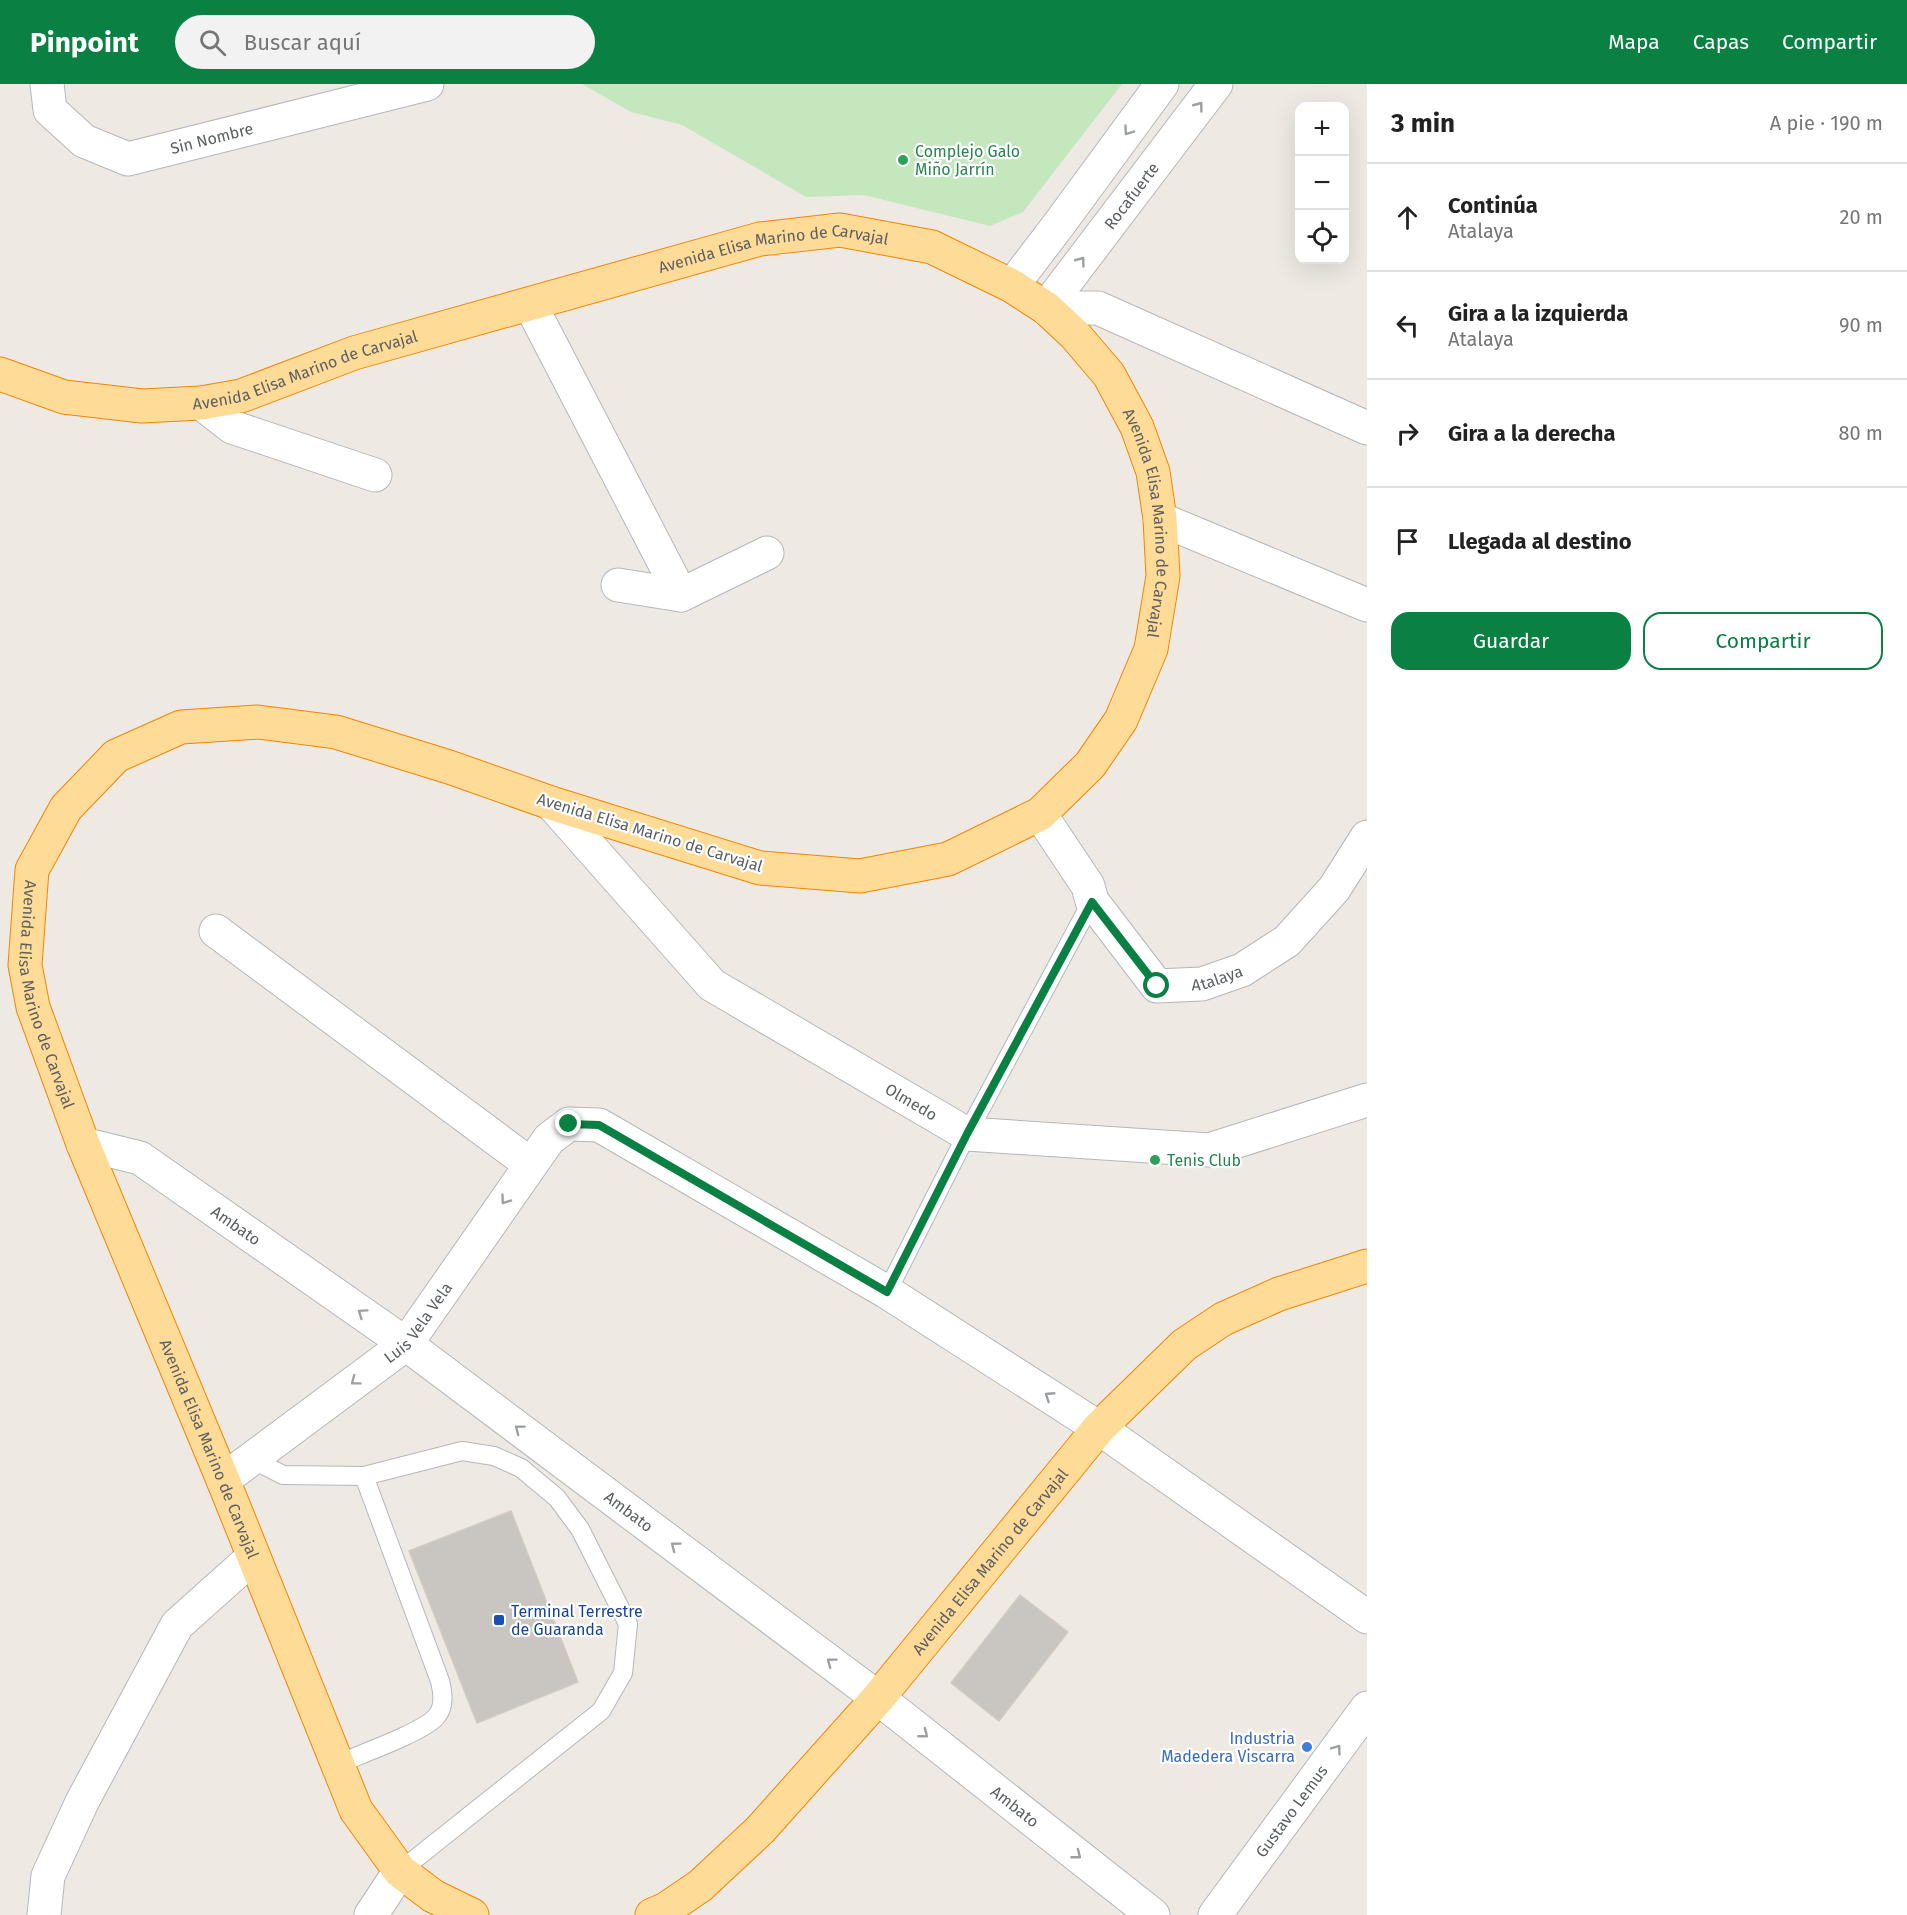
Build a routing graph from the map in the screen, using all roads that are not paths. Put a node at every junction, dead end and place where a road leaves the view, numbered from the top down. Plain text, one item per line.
1 (47, 84) edge
2 (1162, 84) edge
3 (1216, 84) edge
4 (416, 85) edge
5 (1012, 286) junction
6 (530, 304) junction
7 (1046, 308) junction
8 (0, 374) edge
9 (201, 403) junction
10 (1367, 428) edge
11 (375, 475) dead end
12 (1161, 519) junction
13 (767, 553) dead end
14 (618, 585) dead end
15 (681, 595) junction
16 (1367, 605) edge
17 (551, 803) junction
18 (1040, 814) junction
19 (1367, 837) edge
20 (1092, 902) junction
21 (216, 931) dead end
22 (1367, 1100) edge
23 (967, 1134) junction
24 (83, 1144) junction
25 (530, 1164) junction
26 (1367, 1266) edge
27 (887, 1292) junction
28 (406, 1344) junction
29 (1099, 1428) junction
30 (252, 1459) junction
31 (364, 1476) junction
32 (223, 1480) junction
33 (252, 1557) junction
34 (1367, 1617) edge
35 (878, 1698) junction
36 (1367, 1708) edge
37 (338, 1764) junction
38 (400, 1871) junction
39 (44, 1915) edge
40 (371, 1915) edge
41 (472, 1915) edge
42 (652, 1915) edge
43 (1153, 1915) edge
44 (1215, 1915) edge

1 - 4 street, Sin Nombre
2 -> 5 street
7 -> 3 street, Rocafuerte
5 - 6 highway, Avenida Elisa Marino de Carvajal
5 - 7 highway, Avenida Elisa Marino de Carvajal
6 - 9 highway, Avenida Elisa Marino de Carvajal
6 - 15 street
7 - 10 street
7 - 12 highway, Avenida Elisa Marino de Carvajal
8 - 9 highway, Avenida Elisa Marino de Carvajal
9 - 11 street
12 - 16 street
12 - 18 highway, Avenida Elisa Marino de Carvajal
13 - 15 street
14 - 15 street
17 - 18 highway, Avenida Elisa Marino de Carvajal
17 - 23 street, Olmedo
17 - 24 highway, Avenida Elisa Marino de Carvajal
18 - 20 street
19 - 20 street, Atalaya
20 - 23 lane
21 - 25 street
22 - 23 street, Olmedo
23 - 27 lane
28 -> 24 street, Ambato
24 - 32 highway, Avenida Elisa Marino de Carvajal
25 - 27 street, Luis Vela Vela
25 -> 28 street, Luis Vela Vela
26 - 29 highway, Avenida Elisa Marino de Carvajal
29 -> 27 street
28 -> 30 street, Luis Vela Vela
35 -> 28 street, Ambato
29 - 34 street
29 - 35 highway, Avenida Elisa Marino de Carvajal
30 - 31 lane
30 - 32 street, Luis Vela Vela
31 - 37 lane
31 - 38 lane
32 - 33 highway, Avenida Elisa Marino de Carvajal
33 - 37 highway, Avenida Elisa Marino de Carvajal
33 - 39 street
35 - 42 highway, Avenida Elisa Marino de Carvajal
35 -> 43 street, Ambato
44 -> 36 street, Gustavo Lemus
37 - 38 highway, Avenida Elisa Marino de Carvajal
38 - 40 street
38 - 41 highway, Avenida Elisa Marino de Carvajal

